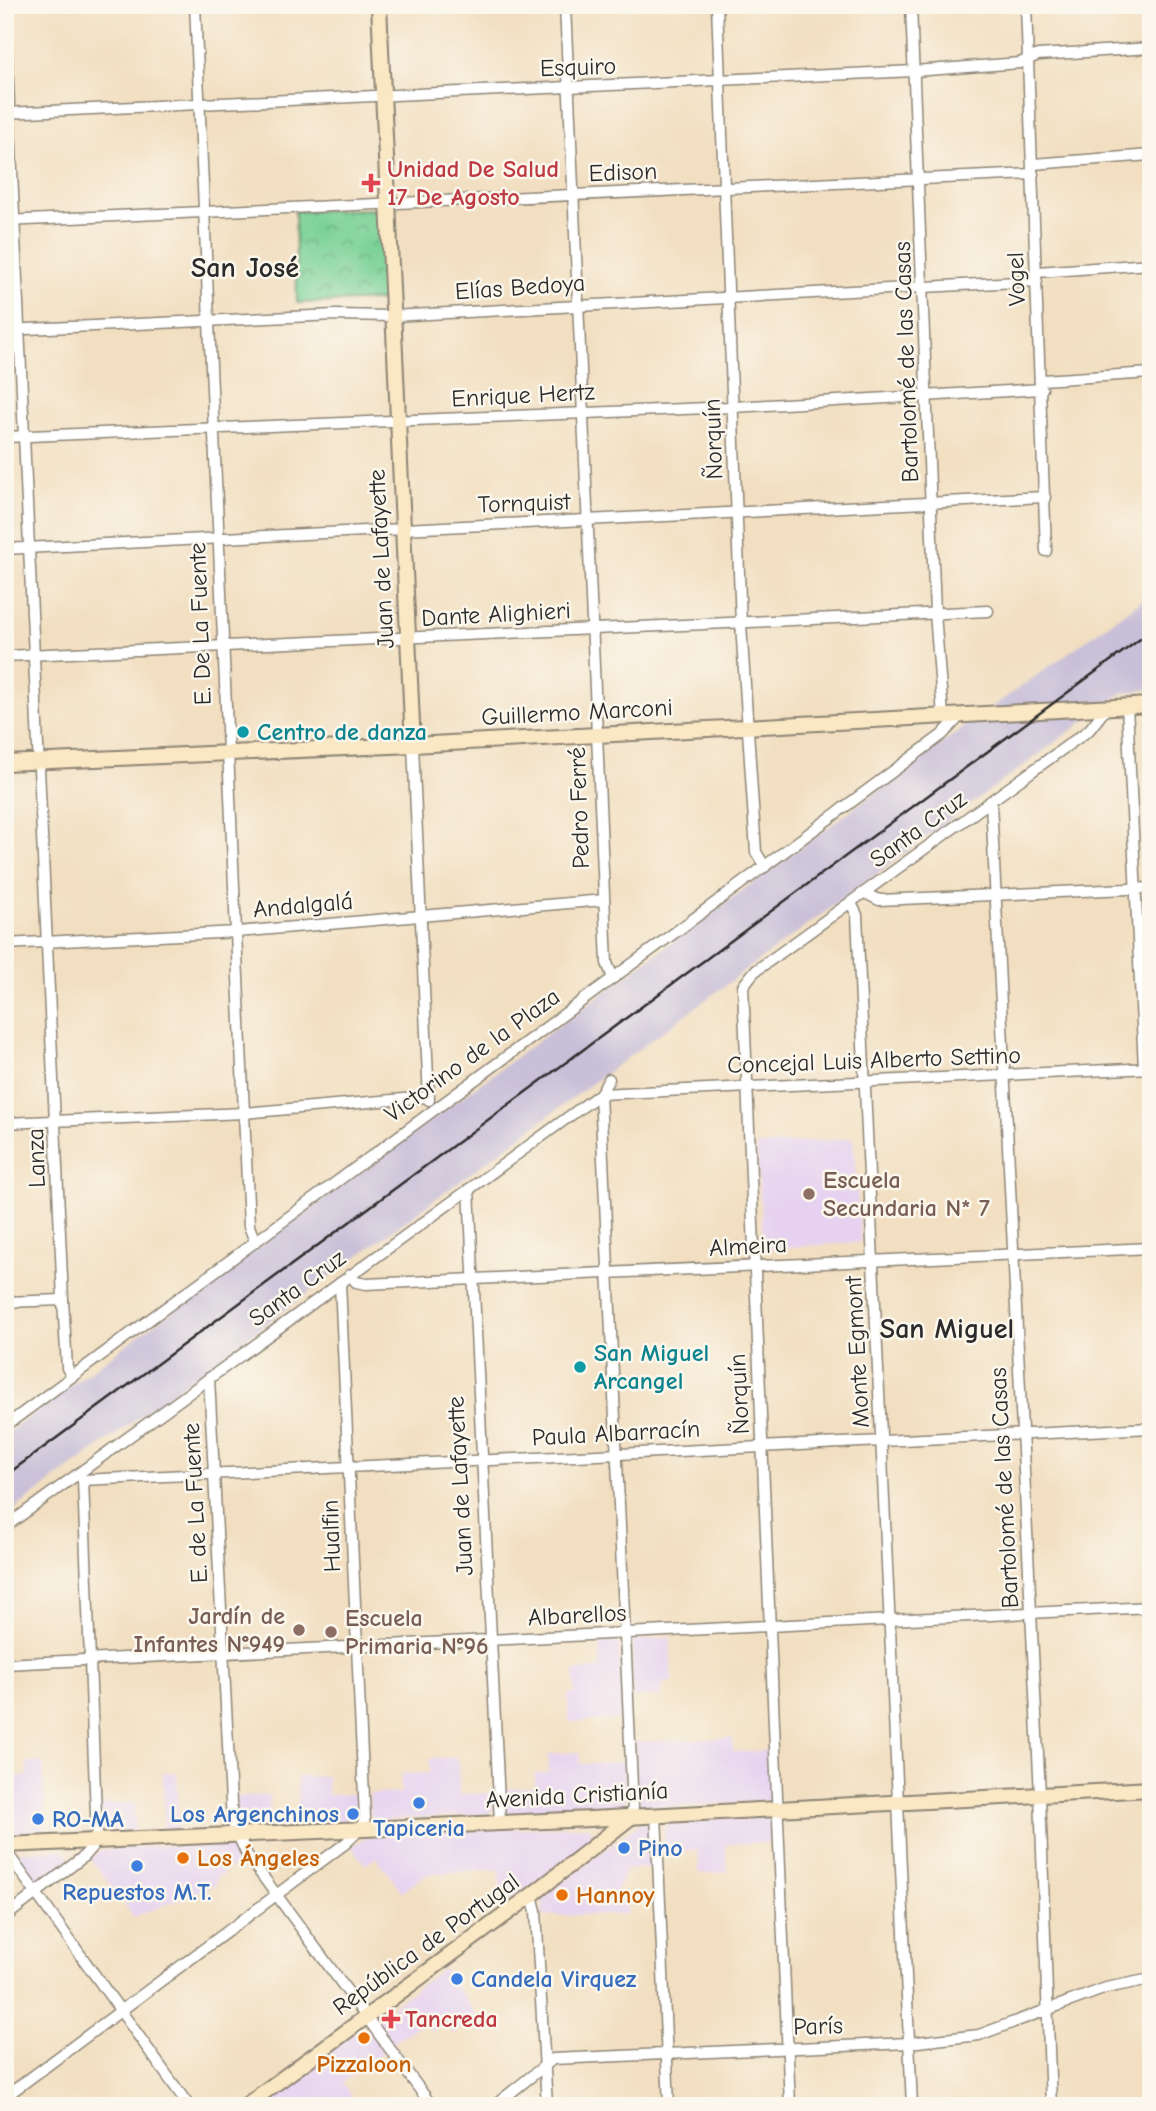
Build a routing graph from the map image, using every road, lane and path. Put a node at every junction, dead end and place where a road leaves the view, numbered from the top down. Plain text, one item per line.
1 (195, 5) edge
2 (379, 5) edge
3 (565, 5) edge
4 (717, 5) edge
5 (911, 5) edge
6 (1026, 5) edge
7 (5, 15) edge
8 (1151, 48) edge
9 (1028, 59) junction
10 (914, 71) junction
11 (719, 81) junction
12 (569, 88) junction
13 (384, 96) junction
14 (198, 104) junction
15 (8, 113) edge
16 (1151, 155) edge
17 (1033, 169) junction
18 (920, 180) junction
19 (725, 189) junction
20 (575, 195) junction
21 (388, 203) junction
22 (203, 211) junction
23 (10, 221) edge
24 (1151, 264) edge
25 (1037, 277) junction
26 (924, 287) junction
27 (728, 297) junction
28 (578, 304) junction
29 (392, 316) junction
30 (208, 320) junction
31 (5, 330) edge
32 (19, 330) junction
33 (1151, 373) edge
34 (1042, 384) junction
35 (928, 396) junction
36 (733, 407) junction
37 (583, 412) junction
38 (398, 422) junction
39 (214, 430) junction
40 (24, 436) junction
41 (5, 437) edge
42 (1045, 497) junction
43 (932, 504) junction
44 (736, 514) junction
45 (588, 521) junction
46 (403, 529) junction
47 (218, 539) junction
48 (28, 548) junction
49 (5, 549) edge
50 (1046, 551) dead end
51 (988, 611) dead end
52 (935, 613) junction
53 (741, 624) junction
54 (592, 630) junction
55 (407, 638) junction
56 (222, 648) junction
57 (5, 656) edge
58 (32, 656) junction
59 (1127, 705) junction
60 (1151, 705) edge
61 (1108, 706) junction
62 (961, 715) junction
63 (943, 716) junction
64 (747, 727) junction
65 (597, 734) junction
66 (413, 745) junction
67 (227, 754) junction
68 (39, 762) junction
69 (5, 763) edge
70 (991, 802) junction
71 (765, 867) junction
72 (1151, 888) edge
73 (1135, 889) junction
74 (865, 894) junction
75 (997, 894) junction
76 (604, 900) junction
77 (851, 903) junction
78 (421, 917) junction
79 (237, 932) junction
80 (45, 942) junction
81 (5, 944) edge
82 (613, 978) junction
83 (746, 979) joint
84 (1148, 1068) edge
85 (1006, 1076) junction
86 (609, 1079) dead end
87 (864, 1080) junction
88 (745, 1086) junction
89 (600, 1094) junction
90 (427, 1097) junction
91 (434, 1109) junction
92 (244, 1113) junction
93 (56, 1122) junction
94 (5, 1123) edge
95 (469, 1189) junction
96 (254, 1240) junction
97 (1151, 1248) edge
98 (1015, 1254) junction
99 (873, 1261) junction
100 (754, 1266) junction
101 (607, 1273) junction
102 (350, 1275) junction
103 (473, 1280) junction
104 (340, 1283) junction
105 (63, 1300) junction
106 (5, 1302) edge
107 (72, 1376) junction
108 (209, 1378) junction
109 (5, 1426) edge
110 (1151, 1428) edge
111 (1022, 1434) junction
112 (882, 1440) junction
113 (762, 1447) junction
114 (615, 1454) junction
115 (481, 1461) junction
116 (349, 1466) junction
117 (215, 1472) junction
118 (81, 1477) junction
119 (5, 1527) edge
120 (1151, 1607) edge
121 (1031, 1612) junction
122 (891, 1619) junction
123 (771, 1627) junction
124 (624, 1634) junction
125 (491, 1640) junction
126 (356, 1646) junction
127 (223, 1654) junction
128 (90, 1661) junction
129 (5, 1664) edge
130 (1151, 1789) edge
131 (1040, 1795) junction
132 (899, 1801) junction
133 (778, 1808) junction
134 (656, 1814) junction
135 (631, 1816) junction
136 (500, 1822) junction
137 (361, 1828) junction
138 (236, 1835) junction
139 (97, 1841) junction
140 (5, 1847) edge
141 (35, 1895) junction
142 (532, 1895) junction
143 (277, 1896) junction
144 (5, 1917) edge
145 (1151, 1979) edge
146 (1047, 2008) junction
147 (120, 2012) junction
148 (366, 2017) junction
149 (909, 2043) junction
150 (788, 2048) junction
151 (667, 2053) junction
152 (545, 2066) junction
153 (5, 2097) edge
154 (189, 2106) edge
155 (245, 2106) edge
156 (432, 2106) edge
157 (494, 2106) edge
158 (547, 2106) edge
159 (668, 2106) edge
160 (790, 2106) edge
161 (912, 2106) edge
162 (1051, 2106) edge

1 - 14 street, E. De La Fuente
2 - 13 street, Juan de Lafayette
3 - 12 street, Pedro Ferré
4 - 11 street, Ñorquín
5 - 10 street, Bartolomé de las Casas
6 - 9 street, Vogel
7 - 15 street, Lanza
8 - 9 street, Esquiro
9 - 10 street, Esquiro
9 - 17 street, Vogel
10 - 11 street, Esquiro
10 - 18 street, Bartolomé de las Casas
11 - 12 street, Esquiro
11 - 19 street, Ñorquín
12 - 13 street, Esquiro
12 - 20 street, Pedro Ferré
13 - 14 street, Esquiro
13 - 21 street, Juan de Lafayette
14 - 15 street, Esquiro
14 - 22 street, E. De La Fuente
15 - 23 street, Lanza
16 - 17 street, Edison
17 - 18 street, Edison
17 - 25 street, Vogel
18 - 19 street, Edison
18 - 26 street, Bartolomé de las Casas
19 - 20 street, Edison
19 - 27 street, Ñorquín
20 - 21 street, Edison
20 - 28 street, Pedro Ferré
21 - 22 street, Edison
21 - 29 street, Juan de Lafayette
22 - 23 street, Edison
22 - 30 street, E. De La Fuente
23 - 32 street, Lanza
24 - 25 street, Elías Bedoya
25 - 26 street, Elías Bedoya
25 - 34 street, Vogel
26 - 27 street, Elías Bedoya
26 - 35 street, Bartolomé de las Casas
27 - 28 street, Elías Bedoya
27 - 36 street, Ñorquín
28 - 29 street, Elías Bedoya
28 - 37 street, Pedro Ferré
29 - 30 street, Elías Bedoya
29 - 38 street, Juan de Lafayette
30 - 32 street, Elías Bedoya
30 - 39 street, E. De La Fuente
31 - 32 street, Elías Bedoya
32 - 40 street, Lanza
33 - 34 street, Enrique Hertz
34 - 35 street, Enrique Hertz
34 - 42 street, Vogel
35 - 36 street, Enrique Hertz
35 - 43 street, Bartolomé de las Casas
36 - 37 street, Enrique Hertz
36 - 44 street, Ñorquín
37 - 38 street, Enrique Hertz
37 - 45 street, Pedro Ferré
38 - 39 street, Enrique Hertz
38 - 46 street, Juan de Lafayette
39 - 40 street, Enrique Hertz
39 - 47 street, E. De La Fuente
40 - 41 street, Enrique Hertz
40 - 48 street, Lanza
42 - 43 street, Tornquist
42 - 50 street, Vogel
43 - 44 street, Tornquist
43 - 52 street, Bartolomé de las Casas
44 - 45 street, Tornquist
44 - 53 street, Ñorquín
45 - 46 street, Tornquist
45 - 54 street, Pedro Ferré
46 - 47 street, Tornquist
46 - 55 street, Juan de Lafayette
47 - 48 street, Tornquist
47 - 56 street, E. De La Fuente
48 - 49 street, Tornquist
48 - 58 street, Lanza
51 - 52 street, Dante Alighieri
52 - 53 street, Dante Alighieri
52 - 63 street, Bartolomé de las Casas
53 - 54 street, Dante Alighieri
53 - 64 street, Ñorquín
54 - 55 street, Dante Alighieri
54 - 65 street, Pedro Ferré
55 - 56 street, Dante Alighieri
55 - 66 street, Juan de Lafayette
56 - 58 street, Dante Alighieri
56 - 67 street, E. De La Fuente
57 - 58 street, Dante Alighieri
58 - 68 street, Lanza
59 - 60 street, Guillermo Marconi
59 - 61 street, Guillermo Marconi
59 - 73 street
61 - 62 street, Guillermo Marconi
61 - 70 street, Santa Cruz
62 - 63 street, Guillermo Marconi
62 - 71 street, Victorino de la Plaza
63 - 64 street, Guillermo Marconi
64 - 65 street, Guillermo Marconi
64 - 71 street, Ñorquín
65 - 66 street, Guillermo Marconi
65 - 76 street, Pedro Ferré
66 - 67 street, Guillermo Marconi
66 - 78 street, Juan de Lafayette
67 - 68 street, Guillermo Marconi
67 - 79 street, E. De La Fuente
68 - 69 street, Guillermo Marconi
68 - 80 street, Lanza
70 - 74 street, Santa Cruz
70 - 75 street, Bartolomé de las Casas
71 - 82 street, Victorino de la Plaza
72 - 73 street
73 - 75 street
73 - 84 street
74 - 75 street
74 - 77 street, Santa Cruz
75 - 85 street, Bartolomé de las Casas
76 - 78 street, Andalgalá
76 - 82 street, Pedro Ferré
77 - 83 street, Santa Cruz
77 - 87 street, Monte Egmont
78 - 79 street, Andalgalá
78 - 90 street, Juan de Lafayette
79 - 80 street, Andalgalá
79 - 92 street, E. De La Fuente
80 - 81 street, Andalgalá
80 - 93 street, Lanza
82 - 91 street, Victorino de la Plaza
83 - 88 street, Ñorquín
84 - 85 street, Concejal Luis Alberto Settino
85 - 87 street, Concejal Luis Alberto Settino
85 - 98 street, Bartolomé de las Casas
86 - 89 street, Santa Cruz
87 - 88 street, Concejal Luis Alberto Settino
87 - 99 street, Monte Egmont
88 - 89 street, Concejal Luis Alberto Settino
88 - 100 street, Ñorquín
89 - 95 street, Santa Cruz
89 - 101 street
90 - 91 street, Juan de Lafayette
90 - 92 street
91 - 96 street, Victorino de la Plaza
92 - 93 street
92 - 96 street, E. De La Fuente
93 - 94 street
93 - 105 street, Lanza
95 - 102 street, Santa Cruz
95 - 103 street, Juan de Lafayette
96 - 107 street, Victorino de la Plaza
97 - 98 street, Almeira
98 - 99 street, Almeira
98 - 111 street, Bartolomé de las Casas
99 - 100 street, Almeira
99 - 112 street, Monte Egmont
100 - 101 street, Almeira
100 - 113 street, Ñorquín
101 - 103 street, Almeira
101 - 114 street
102 - 103 street, Almeira
102 - 104 street, Santa Cruz
103 - 115 street, Juan de Lafayette
104 - 108 street, Santa Cruz
104 - 116 street, Hualfin
105 - 106 street
105 - 107 street, Lanza
107 - 109 street, Victorino de la Plaza
108 - 117 street, E. de La Fuente
108 - 118 street, Santa Cruz
110 - 111 street, Paula Albarracín
111 - 112 street, Paula Albarracín
111 - 121 street, Bartolomé de las Casas
112 - 113 street, Paula Albarracín
112 - 122 street, Monte Egmont
113 - 114 street, Paula Albarracín
113 - 123 street, Ñorquín
114 - 115 street, Paula Albarracín
114 - 124 street
115 - 116 street, Paula Albarracín
115 - 125 street, Juan de Lafayette
116 - 117 street, Paula Albarracín
116 - 126 street, Hualfin
117 - 118 street, Paula Albarracín
117 - 127 street, E. de La Fuente
118 - 119 street, Santa Cruz
118 - 128 street
120 - 121 street, Albarellos
121 - 122 street, Albarellos
121 - 131 street, Bartolomé de las Casas
122 - 123 street, Albarellos
122 - 132 street, Monte Egmont
123 - 124 street, Albarellos
123 - 133 street, Ñorquín
124 - 125 street, Albarellos
124 - 135 street
125 - 126 street, Albarellos
125 - 136 street, Juan de Lafayette
126 - 127 street, Albarellos
126 - 137 street, Hualfin
127 - 128 street, Albarellos
127 - 138 street, E. de La Fuente
128 - 129 street, Albarellos
128 - 139 street
130 - 131 street, Avenida Cristianía
131 - 132 street, Avenida Cristianía
131 - 146 street, Bartolomé de las Casas
132 - 133 street, Avenida Cristianía
132 - 149 street, Monte Egmont
133 - 134 street, Avenida Cristianía
133 - 150 street, Ñorquín
134 - 135 street, Avenida Cristianía
134 - 151 street
135 - 136 street, Avenida Cristianía
135 - 142 street, República de Portugal
136 - 137 street, Avenida Cristianía
137 - 138 street, Avenida Cristianía
137 - 143 street
138 - 139 street, Avenida Cristianía
138 - 143 street
139 - 140 street, Avenida Cristianía
139 - 141 street
140 - 141 street
141 - 144 street
141 - 147 street
142 - 148 street, República de Portugal
142 - 152 street
143 - 147 street
143 - 148 street
145 - 146 street, París
146 - 149 street, París
146 - 162 street, Bartolomé de las Casas
147 - 153 street
147 - 154 street
148 - 155 street, República de Portugal
148 - 156 street
149 - 150 street, París
149 - 161 street, Monte Egmont
150 - 151 street, París
150 - 160 street, Ñorquín
151 - 152 street, París
151 - 159 street
152 - 157 street, París
152 - 158 street

